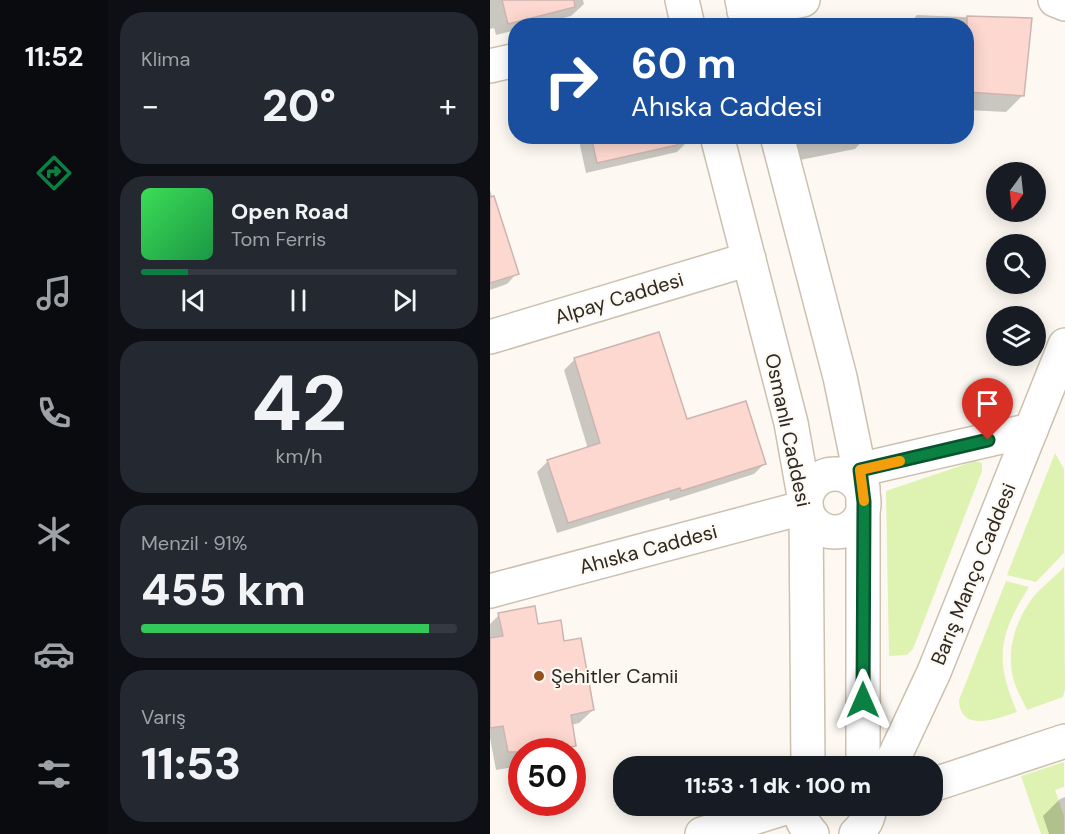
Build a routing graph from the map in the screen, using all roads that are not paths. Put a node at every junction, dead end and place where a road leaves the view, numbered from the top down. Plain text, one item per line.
1 (803, 0) edge
2 (1055, 0) edge
3 (1064, 4) edge
4 (745, 12) edge
5 (508, 62) edge
6 (490, 66) edge
7 (719, 144) edge
8 (779, 144) edge
9 (748, 259) junction
10 (490, 336) edge
11 (1064, 345) edge
12 (1031, 430) junction
13 (851, 472) junction
14 (864, 502) junction
15 (806, 507) junction
16 (490, 591) edge
17 (1064, 741) edge
18 (808, 756) edge
19 (862, 756) edge
20 (895, 756) edge
21 (943, 780) edge
22 (760, 816) edge
23 (800, 816) edge
24 (869, 816) edge
25 (703, 834) edge
26 (812, 834) edge
27 (856, 834) edge

1 - 4 main road
2 - 3 main road
5 - 6 main road
7 - 9 main road, Osmanlı Caddesi
8 - 13 main road
9 - 10 main road, Alpay Caddesi
9 - 15 main road, Osmanlı Caddesi
11 - 12 main road, Barış Manço Caddesi
12 - 13 main road
12 - 20 main road, Barış Manço Caddesi
13 - 14 main road
13 - 15 main road
14 - 15 main road
14 - 19 main road
15 - 16 main road, Ahıska Caddesi
15 - 18 main road, Osmanlı Caddesi
17 - 21 main road
22 - 25 main road
23 - 26 main road
24 - 27 main road

